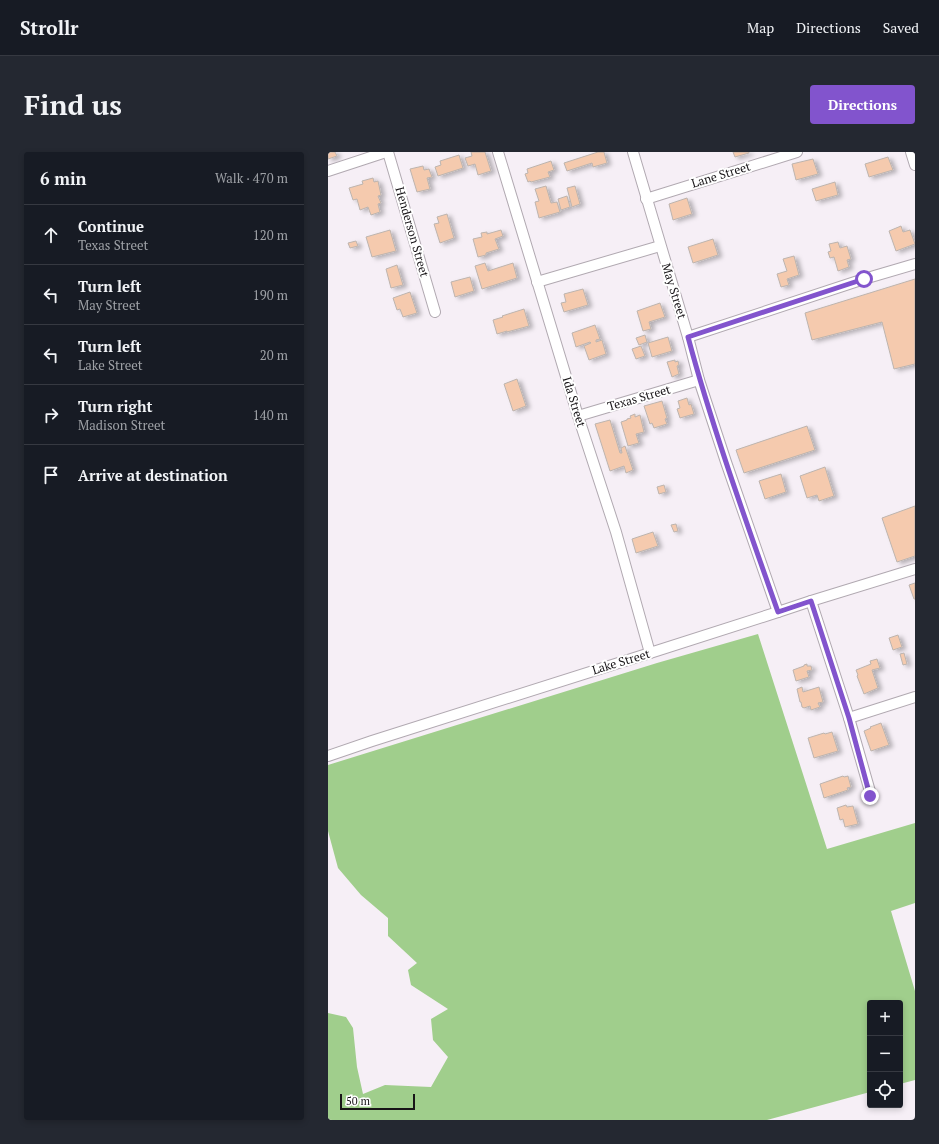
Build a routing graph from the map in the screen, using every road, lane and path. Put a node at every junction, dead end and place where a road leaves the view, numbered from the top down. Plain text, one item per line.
1 (387, 152) edge
2 (498, 152) edge
3 (633, 152) edge
4 (796, 152) edge
5 (911, 152) edge
6 (915, 165) edge
7 (328, 171) edge
8 (646, 199) junction
9 (660, 246) junction
10 (915, 264) edge
11 (538, 282) junction
12 (436, 312) dead end
13 (688, 337) junction
14 (699, 380) junction
15 (578, 416) junction
16 (915, 569) edge
17 (811, 601) junction
18 (778, 612) junction
19 (650, 653) junction
20 (915, 697) edge
21 (849, 718) junction
22 (328, 756) edge
23 (870, 796) dead end

1 - 7 street
1 - 12 street, Henderson Street
2 - 11 street, Ida Street
3 - 8 street, May Street
4 - 8 street, Lane Street
5 - 6 street
8 - 9 street, May Street
9 - 11 street
9 - 13 street, May Street
10 - 13 street
11 - 15 street, Ida Street
13 - 14 street, May Street
14 - 15 street, Texas Street
14 - 18 street, May Street
15 - 19 street, Ida Street
16 - 17 street, Lake Street
17 - 18 street, Lake Street
17 - 21 street
18 - 19 street, Lake Street
19 - 22 street, Lake Street
20 - 21 street
21 - 23 street

